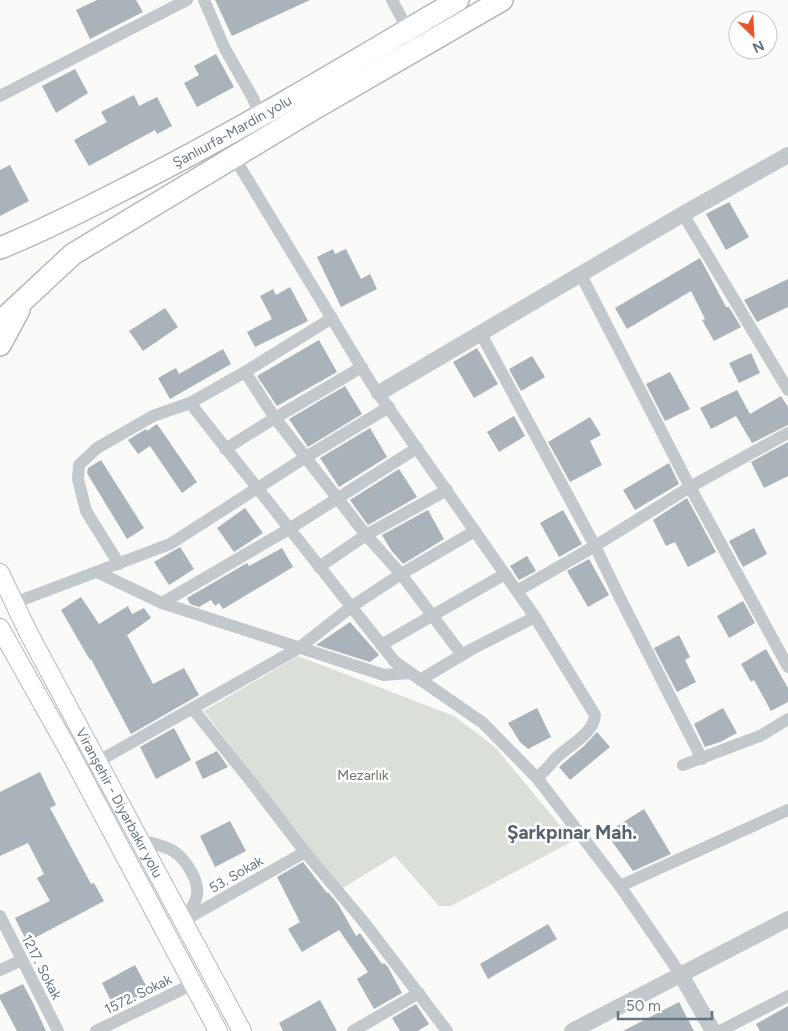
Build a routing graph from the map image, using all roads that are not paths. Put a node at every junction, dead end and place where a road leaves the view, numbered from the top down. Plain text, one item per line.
1 (187, 0) edge
2 (204, 0) edge
3 (392, 0) edge
4 (458, 0) edge
5 (502, 0) edge
6 (408, 30) junction
7 (0, 96) edge
8 (260, 116) junction
9 (788, 155) edge
10 (234, 157) junction
11 (683, 214) junction
12 (0, 248) edge
13 (581, 274) junction
14 (25, 298) junction
15 (332, 318) junction
16 (0, 322) edge
17 (481, 334) junction
18 (0, 345) edge
19 (362, 367) junction
20 (245, 372) junction
21 (788, 390) edge
22 (379, 393) junction
23 (190, 403) junction
24 (389, 407) junction
25 (275, 418) junction
26 (788, 433) edge
27 (417, 448) junction
28 (226, 449) junction
29 (306, 457) junction
30 (690, 487) junction
31 (256, 488) junction
32 (447, 490) junction
33 (338, 498) junction
34 (289, 529) junction
35 (475, 530) junction
36 (366, 535) junction
37 (595, 546) junction
38 (119, 564) junction
39 (319, 567) junction
40 (97, 572) junction
41 (0, 573) edge
42 (401, 574) junction
43 (505, 574) junction
44 (517, 591) junction
45 (14, 603) junction
46 (162, 603) junction
47 (351, 607) junction
48 (432, 616) junction
49 (535, 617) junction
50 (0, 628) edge
51 (381, 645) junction
52 (298, 648) junction
53 (462, 655) junction
54 (788, 667) edge
55 (415, 677) junction
56 (193, 709) junction
57 (788, 719) edge
58 (702, 759) junction
59 (97, 762) junction
60 (683, 765) dead end
61 (537, 778) junction
62 (788, 810) edge
63 (139, 840) junction
64 (304, 852) junction
65 (620, 886) junction
66 (0, 916) edge
67 (788, 919) edge
68 (183, 921) junction
69 (22, 960) junction
70 (0, 970) edge
71 (681, 975) junction
72 (192, 984) junction
73 (419, 993) junction
74 (788, 996) edge
75 (58, 1031) edge
76 (96, 1031) edge
77 (218, 1031) edge
78 (242, 1031) edge
79 (353, 1031) edge
80 (447, 1031) edge
81 (572, 1031) edge
82 (713, 1031) edge
83 (720, 1031) edge

1 - 7 street
2 - 8 street
3 - 6 street
4 - 6 highway, Şanlıurfa-Mardin yolu
5 - 10 highway
6 - 8 highway, Şanlıurfa-Mardin yolu
8 - 12 highway, Şanlıurfa-Mardin yolu
9 - 11 street
10 - 14 highway
10 - 15 street
11 - 13 street
11 - 21 street
13 - 17 street
13 - 30 street
14 - 16 highway
14 - 18 highway
15 - 19 street
15 - 20 street
17 - 22 street
17 - 37 street
19 - 22 street
19 - 25 street
20 - 23 street
20 - 25 street
22 - 24 street
23 - 28 street
23 - 38 street
24 - 27 street
24 - 29 street
25 - 28 street
25 - 29 street
26 - 30 street
27 - 32 street
27 - 33 street
28 - 31 street
29 - 31 street
29 - 33 street
30 - 37 street
30 - 54 street
31 - 34 street
31 - 38 street
32 - 35 street
32 - 36 street
33 - 34 street
33 - 36 street
34 - 39 street
34 - 46 street
35 - 42 street
35 - 43 street
36 - 39 street
36 - 42 street
37 - 44 street
37 - 58 street
38 - 40 street
39 - 47 street
40 - 45 street
40 - 46 street
41 - 45 main road, Viranşehir - Diyarbakır yolu
42 - 47 street
42 - 48 street
43 - 44 street
43 - 48 street
44 - 49 street
45 - 59 main road, Viranşehir - Diyarbakır yolu
46 - 52 street
47 - 51 street
47 - 52 street
48 - 51 street
48 - 53 street
49 - 53 street
49 - 61 street
50 - 72 main road, Viranşehir - Diyarbakır yolu
51 - 55 street
52 - 55 street
52 - 56 street
53 - 55 street
55 - 61 street
56 - 59 street
56 - 64 street
57 - 58 street
58 - 60 street
59 - 63 main road, Viranşehir - Diyarbakır yolu
61 - 65 street
62 - 65 street
63 - 68 main road, Viranşehir - Diyarbakır yolu
63 - 68 street
64 - 68 street, 53. Sokak
64 - 73 street
65 - 71 street
66 - 69 street, 1217. Sokak
67 - 71 street
68 - 78 main road, Viranşehir - Diyarbakır yolu
69 - 70 street
69 - 75 street, 1217. Sokak
71 - 81 street
71 - 82 street
72 - 76 street, 1572. Sokak
72 - 77 main road, Viranşehir - Diyarbakır yolu
73 - 79 street
73 - 80 street
74 - 83 street

